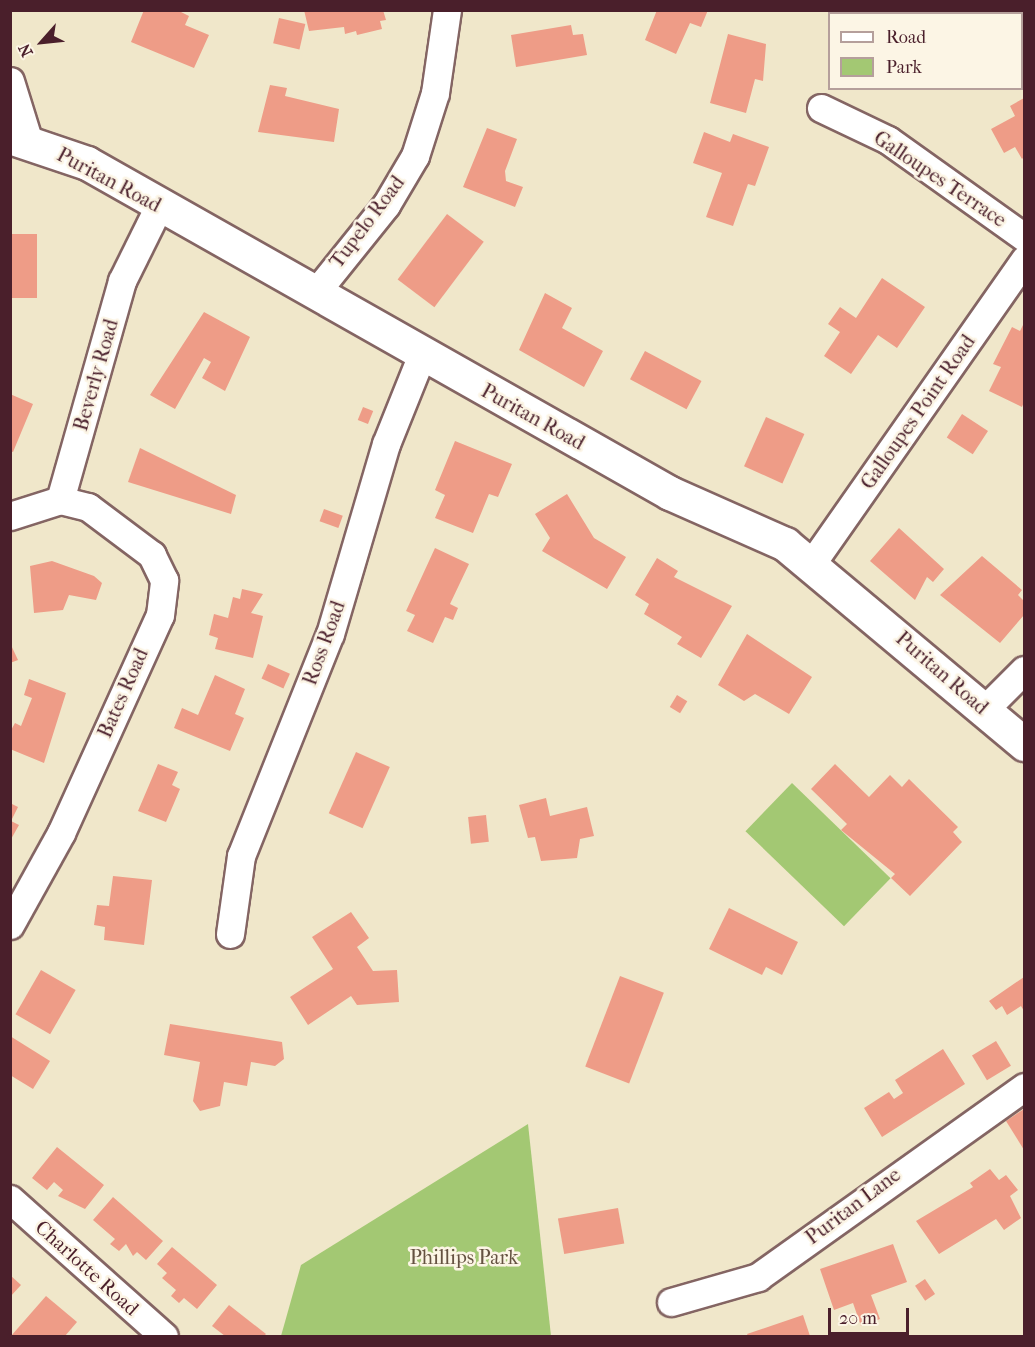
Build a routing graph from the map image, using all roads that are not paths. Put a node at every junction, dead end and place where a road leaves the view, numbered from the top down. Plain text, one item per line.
1 (447, 10) edge
2 (10, 81) edge
3 (821, 108) dead end
4 (19, 138) edge
5 (159, 206) junction
6 (1024, 237) edge
7 (1024, 260) edge
8 (316, 292) junction
9 (423, 352) junction
10 (60, 500) junction
11 (10, 516) edge
12 (812, 563) junction
13 (1024, 670) edge
14 (985, 710) junction
15 (1024, 744) edge
16 (10, 925) edge
17 (230, 934) dead end
18 (1024, 1087) edge
19 (10, 1199) edge
20 (671, 1302) dead end
21 (164, 1336) edge

1 - 8 street, Tupelo Road
2 - 4 street
3 - 6 street, Galloupes Terrace
4 - 5 street, Puritan Road
5 - 8 street, Puritan Road
5 - 10 street, Beverly Road
7 - 12 street, Galloupes Point Road
8 - 9 street, Puritan Road
9 - 12 street, Puritan Road
9 - 17 street, Ross Road
10 - 11 street
10 - 16 street, Bates Road
12 - 14 street, Puritan Road
13 - 14 street
14 - 15 street, Puritan Road
18 - 20 street, Puritan Lane
19 - 21 street, Charlotte Road

